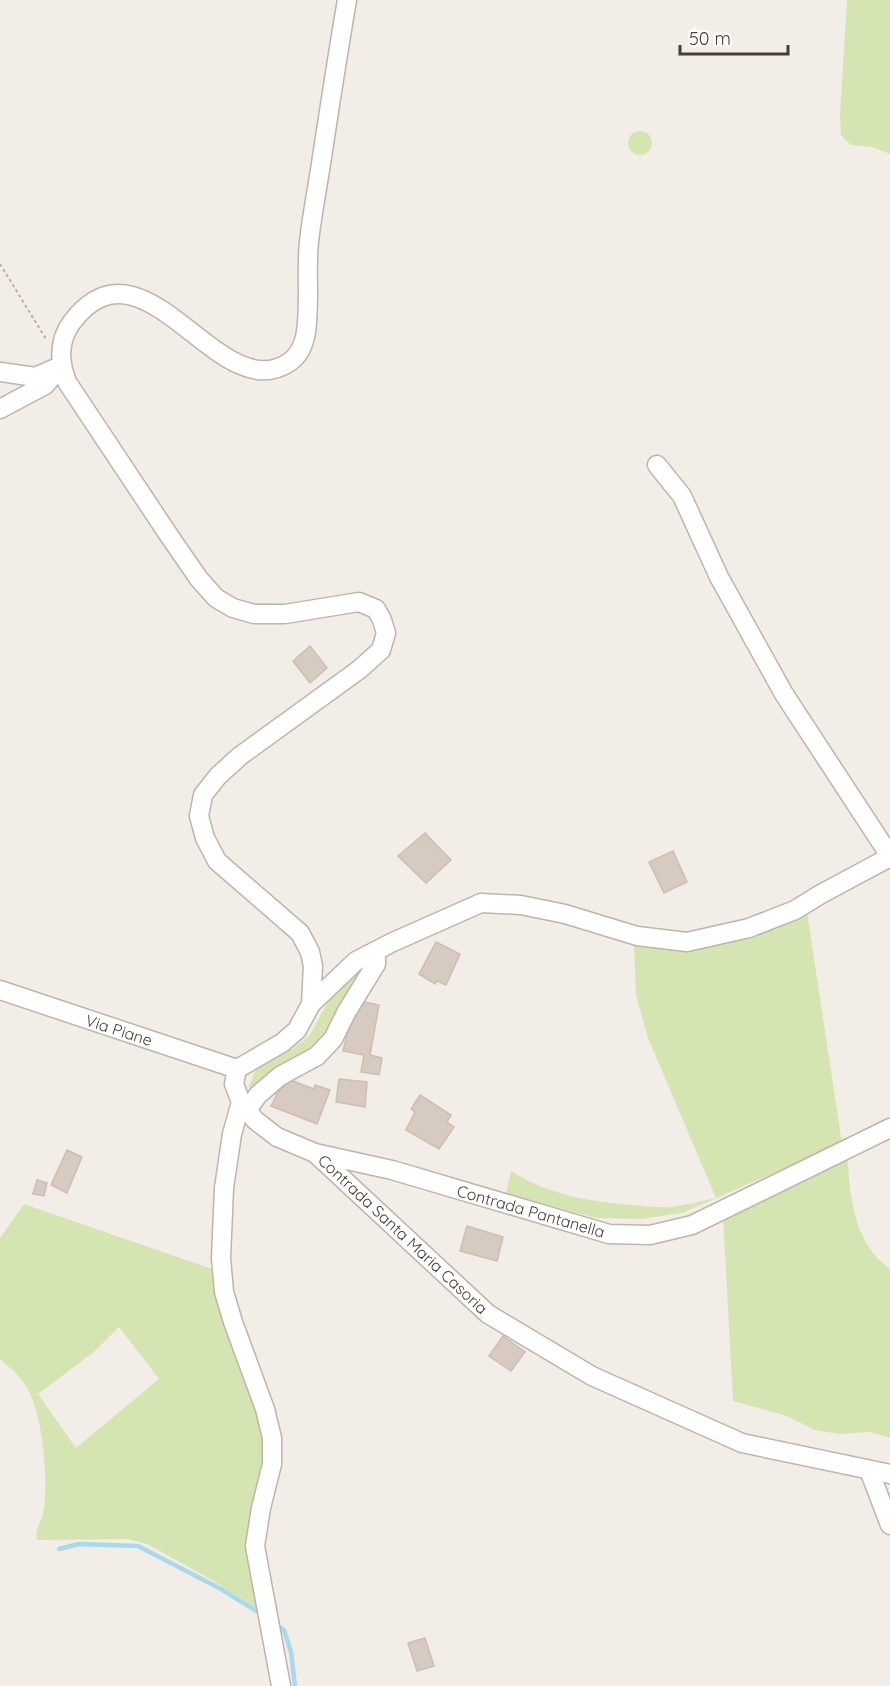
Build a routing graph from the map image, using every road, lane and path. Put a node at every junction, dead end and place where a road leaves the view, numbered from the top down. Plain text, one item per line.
1 (347, 0) edge
2 (0, 264) edge
3 (61, 357) junction
4 (1, 372) edge
5 (0, 409) edge
6 (657, 465) dead end
7 (890, 856) edge
8 (376, 951) junction
9 (0, 990) edge
10 (311, 1004) junction
11 (237, 1069) junction
12 (244, 1106) junction
13 (890, 1128) edge
14 (315, 1153) junction
15 (869, 1470) junction
16 (890, 1474) edge
17 (890, 1525) edge
18 (281, 1686) edge

1 - 3 street
2 - 3 path
3 - 4 street
3 - 5 street
3 - 10 street
6 - 7 street
7 - 8 street
8 - 10 street
8 - 12 street
9 - 11 street, Via Piane
10 - 11 street
11 - 12 street
12 - 14 street, Contrada Pantanella
12 - 18 street
13 - 14 street, Contrada Pantanella
14 - 15 street, Contrada Santa Maria Casoria
15 - 16 street, Contrada Santa Maria Casoria
15 - 17 street

